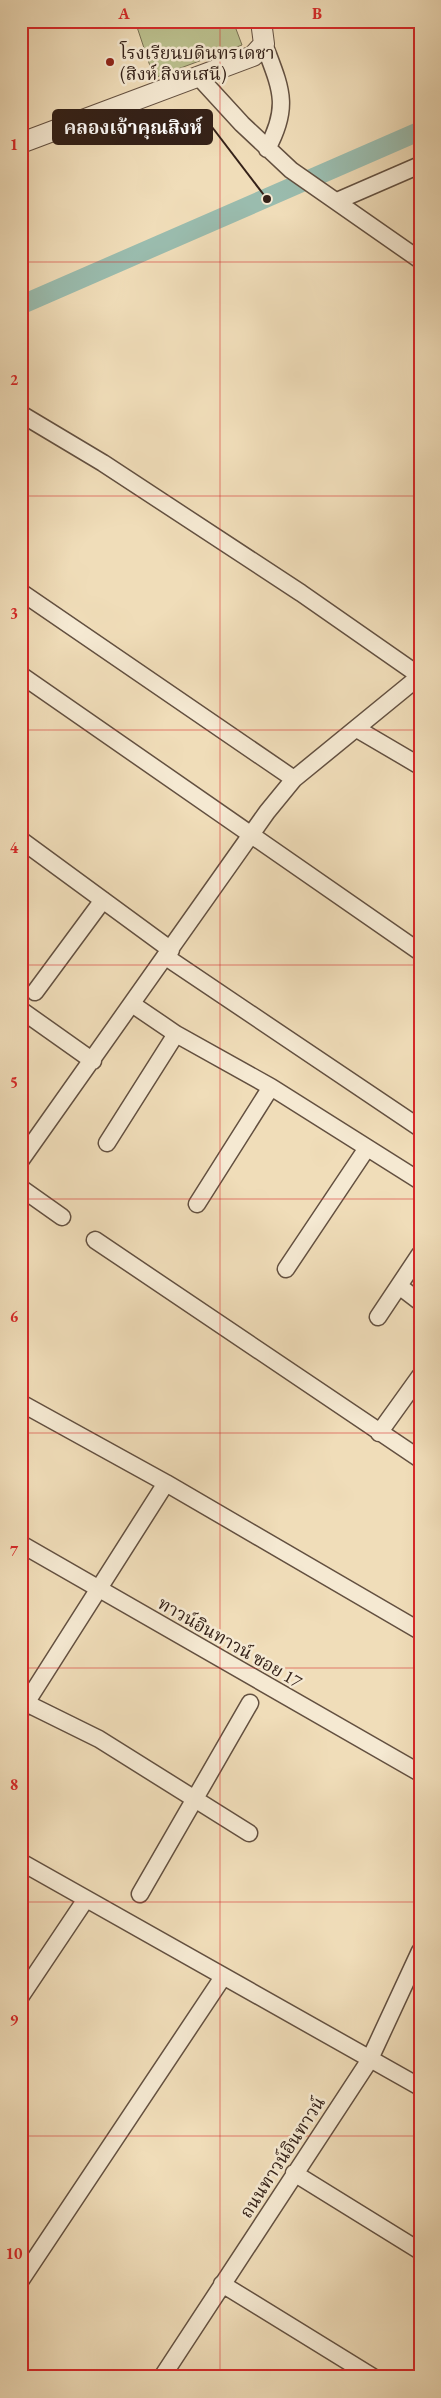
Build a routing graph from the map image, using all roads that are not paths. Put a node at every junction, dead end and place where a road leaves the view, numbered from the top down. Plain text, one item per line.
1 (261, 21) edge
2 (264, 44) junction
3 (198, 76) junction
4 (21, 143) edge
5 (267, 149) junction
6 (420, 165) edge
7 (337, 201) junction
8 (420, 260) edge
9 (21, 414) edge
10 (21, 592) edge
11 (21, 675) edge
12 (420, 676) edge
13 (357, 729) junction
14 (420, 766) edge
15 (294, 779) junction
16 (251, 836) junction
17 (21, 840) edge
18 (103, 900) junction
19 (420, 952) edge
20 (169, 954) junction
21 (35, 992) dead end
22 (132, 1004) junction
23 (21, 1010) edge
24 (176, 1034) junction
25 (93, 1060) junction
26 (271, 1087) junction
27 (420, 1128) edge
28 (107, 1143) dead end
29 (367, 1148) junction
30 (21, 1160) edge
31 (420, 1181) edge
32 (21, 1188) edge
33 (197, 1204) dead end
34 (62, 1217) dead end
35 (95, 1240) dead end
36 (420, 1254) edge
37 (286, 1269) dead end
38 (399, 1286) junction
39 (420, 1302) edge
40 (378, 1317) dead end
41 (420, 1376) edge
42 (21, 1403) edge
43 (380, 1433) junction
44 (420, 1458) edge
45 (166, 1483) junction
46 (21, 1544) edge
47 (99, 1591) junction
48 (420, 1631) edge
49 (25, 1699) edge
50 (250, 1703) dead end
51 (420, 1774) edge
52 (194, 1798) junction
53 (249, 1833) dead end
54 (21, 1862) edge
55 (140, 1894) dead end
56 (86, 1899) junction
57 (420, 1951) edge
58 (223, 1977) junction
59 (21, 1996) edge
60 (370, 2061) junction
61 (420, 2087) edge
62 (294, 2173) junction
63 (420, 2251) edge
64 (21, 2280) edge
65 (222, 2284) junction
66 (162, 2377) edge
67 (372, 2377) edge

1 - 2 street
2 - 3 street
2 - 5 street
3 - 4 street
3 - 5 street
5 - 7 street
6 - 7 street
7 - 8 street
9 - 12 street
10 - 15 street
11 - 16 street
12 - 13 street
13 - 14 street
13 - 15 street
15 - 16 street
16 - 19 street
16 - 20 street
17 - 18 street
18 - 20 street
18 - 21 street
20 - 22 street
20 - 27 street
22 - 24 street
22 - 25 street
23 - 25 street
24 - 26 street
24 - 28 street
25 - 30 street
26 - 29 street
26 - 33 street
29 - 31 street
29 - 37 street
32 - 34 street
35 - 43 street
36 - 38 street
38 - 39 street
38 - 40 street
41 - 43 street
42 - 45 street
43 - 44 street
45 - 47 street
45 - 48 street
46 - 47 street, ทาวน์อินทาวน์ ซอย 17
47 - 49 street
47 - 51 street, ทาวน์อินทาวน์ ซอย 17
49 - 52 street
50 - 52 street
52 - 53 street
52 - 55 street
54 - 56 street
56 - 58 street
56 - 59 street
57 - 60 street, ถนนทาวน์อินทาวน์
58 - 60 street
58 - 64 street
60 - 61 street
60 - 62 street, ถนนทาวน์อินทาวน์
62 - 63 street
62 - 65 street, ถนนทาวน์อินทาวน์
65 - 66 street, ถนนทาวน์อินทาวน์
65 - 67 street

